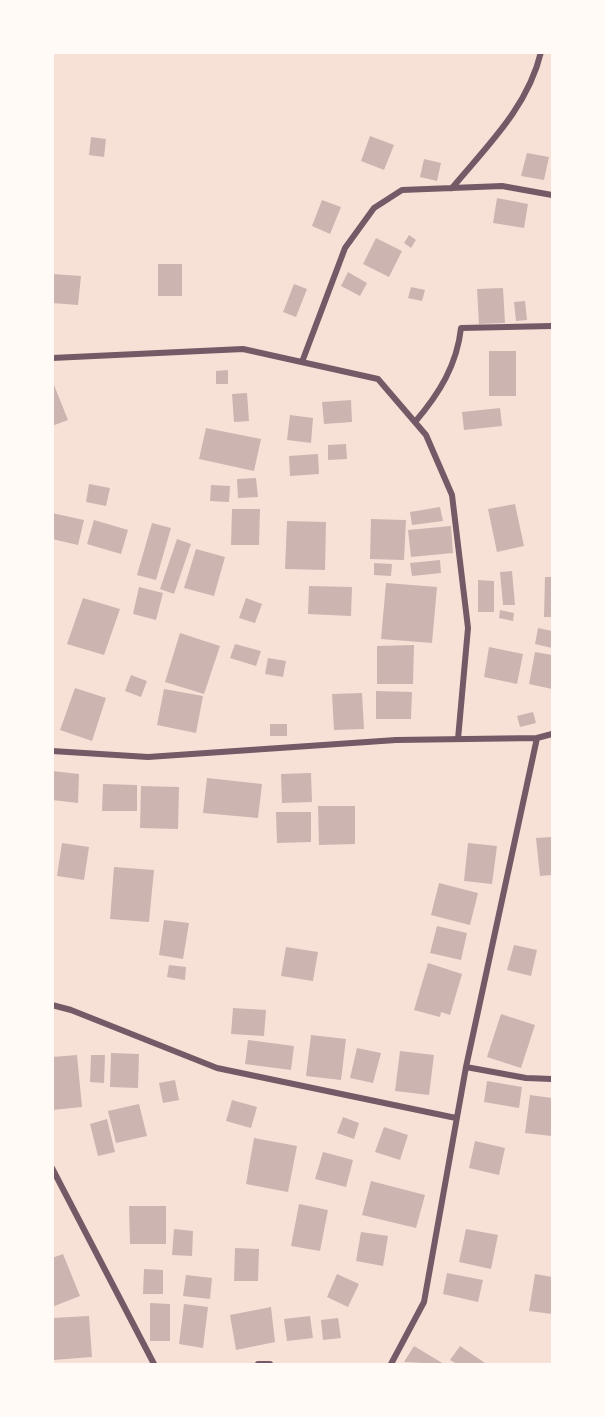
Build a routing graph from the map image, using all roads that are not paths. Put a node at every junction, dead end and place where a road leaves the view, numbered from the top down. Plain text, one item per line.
1 (541, 52) edge
2 (452, 188) junction
3 (552, 195) edge
4 (552, 326) edge
5 (52, 358) edge
6 (302, 362) junction
7 (415, 422) junction
8 (552, 734) edge
9 (537, 738) junction
10 (458, 740) junction
11 (52, 751) edge
12 (52, 1005) edge
13 (466, 1068) junction
14 (552, 1079) edge
15 (456, 1118) junction
16 (52, 1168) edge
17 (154, 1365) edge
18 (258, 1365) edge
19 (270, 1365) edge
20 (391, 1365) edge

1 - 2 street
2 - 3 street
2 - 6 street
4 - 7 street
5 - 6 street
6 - 7 street
7 - 10 street
8 - 9 street
9 - 10 street
9 - 13 street
10 - 11 street
12 - 15 street
13 - 14 street
13 - 15 street
15 - 20 street
16 - 17 street
18 - 19 street

